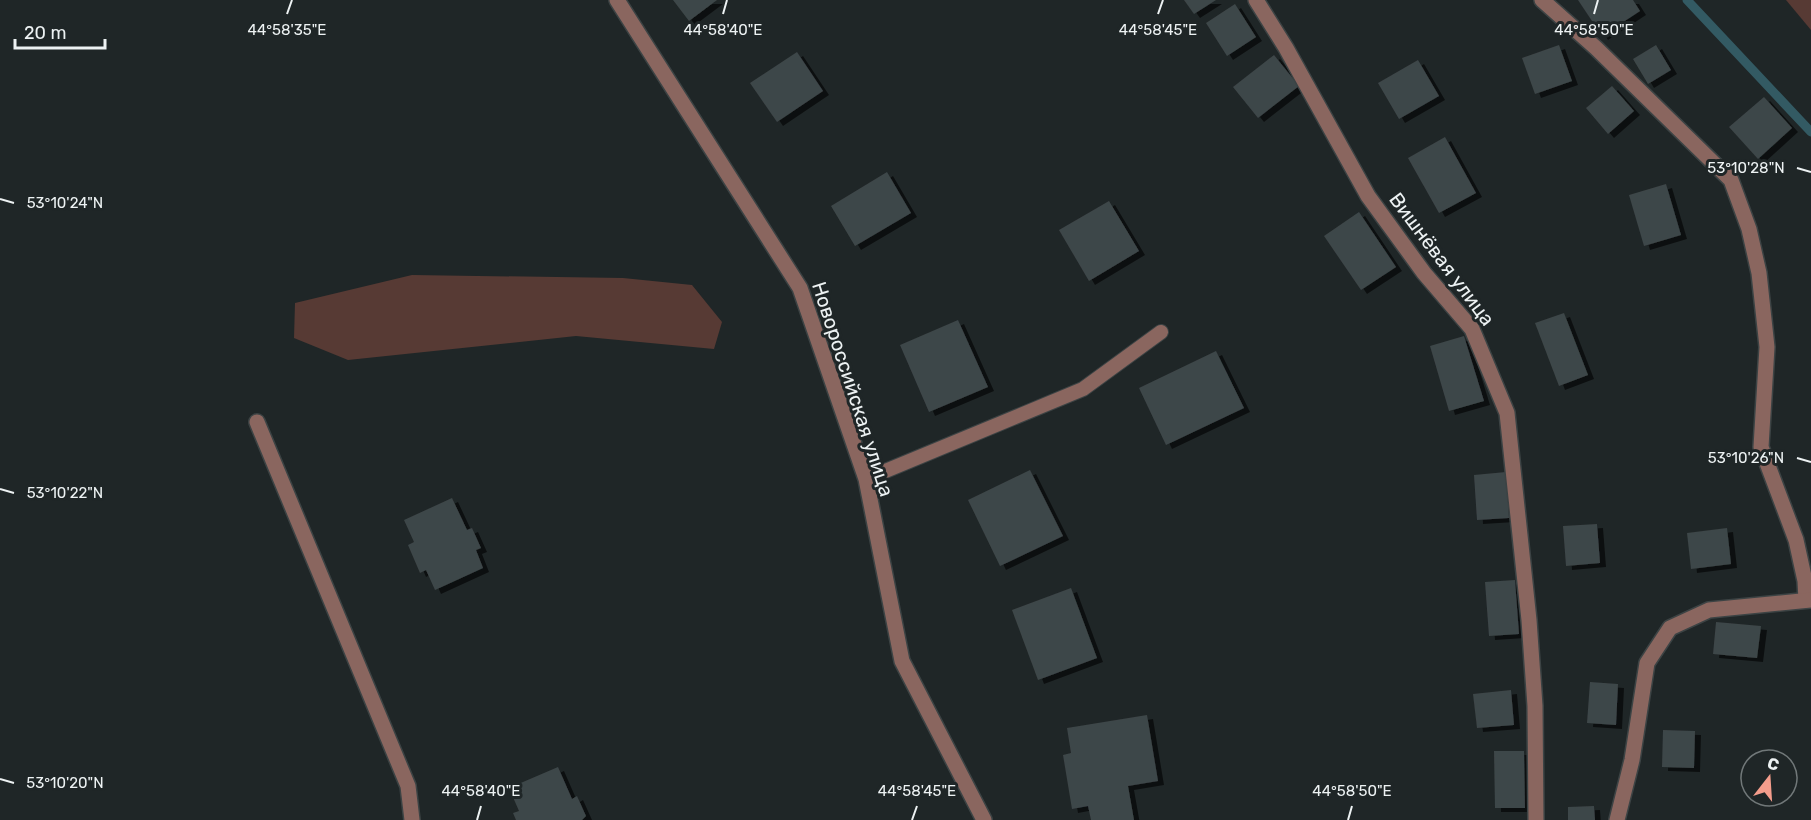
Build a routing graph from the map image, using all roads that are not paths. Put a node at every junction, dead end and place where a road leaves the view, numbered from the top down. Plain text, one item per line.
1 (617, 0) edge
2 (1256, 0) edge
3 (1542, 0) edge
4 (1161, 332) dead end
5 (257, 422) dead end
6 (866, 479) junction
7 (1808, 600) edge
8 (412, 820) edge
9 (984, 820) edge
10 (1536, 820) edge
11 (1617, 820) edge

1 - 6 street, Новороссийская улица
2 - 10 street, Вишнёвая улица
3 - 7 street
4 - 6 lane
5 - 8 street
6 - 9 street, Новороссийская улица
7 - 11 street

